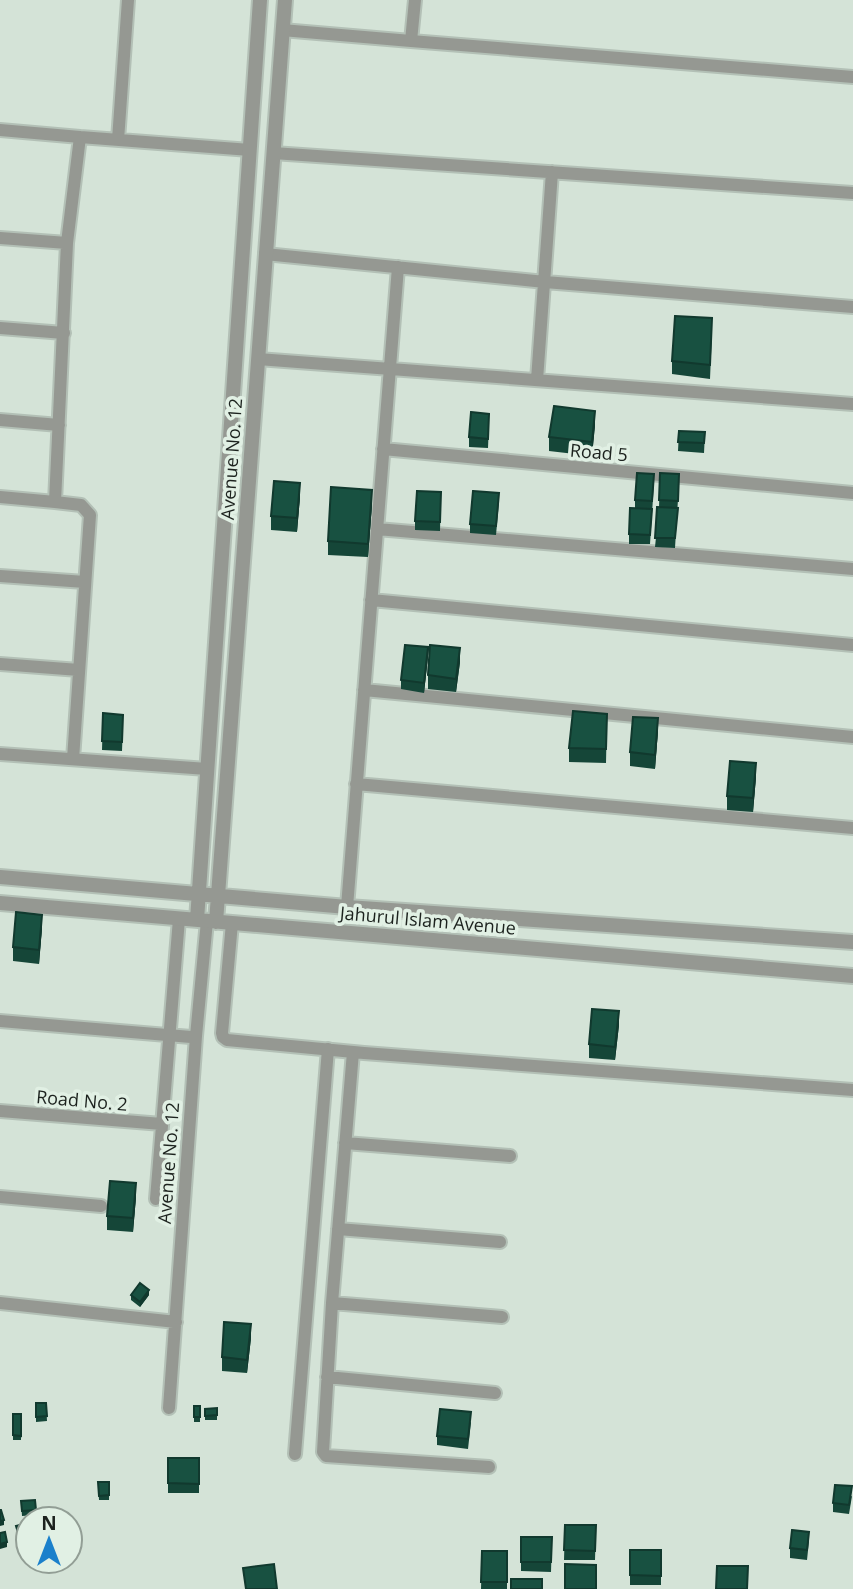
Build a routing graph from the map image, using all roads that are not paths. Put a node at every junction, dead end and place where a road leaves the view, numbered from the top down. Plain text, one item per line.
1 (128, 0) edge
2 (260, 0) edge
3 (285, 0) edge
4 (415, 0) edge
5 (282, 30) junction
6 (411, 41) junction
7 (853, 78) edge
8 (0, 130) edge
9 (80, 137) junction
10 (118, 140) junction
11 (250, 150) junction
12 (273, 153) junction
13 (552, 172) junction
14 (853, 193) edge
15 (0, 238) edge
16 (67, 243) junction
17 (265, 254) junction
18 (398, 267) junction
19 (545, 282) junction
20 (853, 307) edge
21 (0, 328) edge
22 (64, 333) junction
23 (258, 359) junction
24 (390, 369) junction
25 (537, 380) junction
26 (853, 404) edge
27 (0, 421) edge
28 (60, 425) junction
29 (383, 449) junction
30 (853, 493) edge
31 (0, 497) edge
32 (55, 502) junction
33 (377, 529) junction
34 (853, 569) edge
35 (0, 576) edge
36 (85, 582) junction
37 (371, 600) junction
38 (853, 645) edge
39 (0, 664) edge
40 (79, 670) junction
41 (364, 690) junction
42 (853, 737) edge
43 (0, 754) edge
44 (73, 759) junction
45 (207, 769) junction
46 (356, 784) junction
47 (853, 828) edge
48 (0, 877) edge
49 (199, 895) junction
50 (217, 896) junction
51 (0, 903) edge
52 (347, 907) junction
53 (179, 919) junction
54 (206, 921) junction
55 (232, 923) junction
56 (853, 942) edge
57 (853, 976) edge
58 (0, 1021) edge
59 (168, 1036) junction
60 (196, 1036) junction
61 (328, 1049) junction
62 (353, 1052) junction
63 (853, 1090) edge
64 (0, 1111) edge
65 (162, 1124) junction
66 (345, 1143) junction
67 (510, 1156) dead end
68 (0, 1197) edge
69 (156, 1199) dead end
70 (101, 1206) dead end
71 (338, 1229) junction
72 (500, 1242) dead end
73 (0, 1303) edge
74 (332, 1303) junction
75 (502, 1317) dead end
76 (176, 1322) junction
77 (327, 1377) junction
78 (495, 1394) dead end
79 (169, 1408) dead end
80 (295, 1454) dead end
81 (489, 1467) dead end

1 - 10 street
2 - 11 street, Avenue No. 12
3 - 5 street, Avenue No. 12
4 - 6 street
5 - 6 street
5 - 12 street, Avenue No. 12
6 - 7 street
8 - 9 street
9 - 10 street
9 - 16 street
10 - 11 street
11 - 45 street, Avenue No. 12
12 - 13 street
12 - 17 street, Avenue No. 12
13 - 14 street
13 - 19 street
15 - 16 street
16 - 22 street
17 - 18 street
17 - 23 street, Avenue No. 12
18 - 19 street
18 - 24 street
19 - 20 street
19 - 25 street
21 - 22 street
22 - 28 street
23 - 24 street
23 - 50 street, Avenue No. 12
24 - 25 street
24 - 29 street
25 - 26 street
27 - 28 street
28 - 32 street
29 - 30 street, Road 5
29 - 33 street
31 - 32 street
32 - 36 street
33 - 34 street
33 - 37 street
35 - 36 street
36 - 40 street
37 - 38 street
37 - 41 street
39 - 40 street
40 - 44 street
41 - 42 street
41 - 46 street
43 - 44 street
44 - 45 street
45 - 49 street, Avenue No. 12
46 - 47 street
46 - 52 street
48 - 49 street, Jahurul Islam Avenue
49 - 50 street, Jahurul Islam Avenue
49 - 54 street, Avenue No. 12
50 - 52 street, Jahurul Islam Avenue
50 - 54 street, Avenue No. 12
51 - 53 street, Jahurul Islam Avenue
52 - 56 street, Jahurul Islam Avenue
53 - 54 street, Jahurul Islam Avenue
53 - 59 street, Avenue No. 12
54 - 55 street, Jahurul Islam Avenue
54 - 60 street, Avenue No. 12
55 - 57 street, Jahurul Islam Avenue
55 - 61 street
58 - 59 street
59 - 60 street
59 - 65 street, Avenue No. 12
60 - 76 street, Avenue No. 12
61 - 62 street
61 - 80 street
62 - 63 street
62 - 66 street
64 - 65 street, Road No. 2
65 - 69 street, Avenue No. 12
66 - 67 street
66 - 71 street
68 - 70 street
71 - 72 street
71 - 74 street
73 - 76 street
74 - 75 street
74 - 77 street
76 - 79 street, Avenue No. 12
77 - 78 street
77 - 81 street

